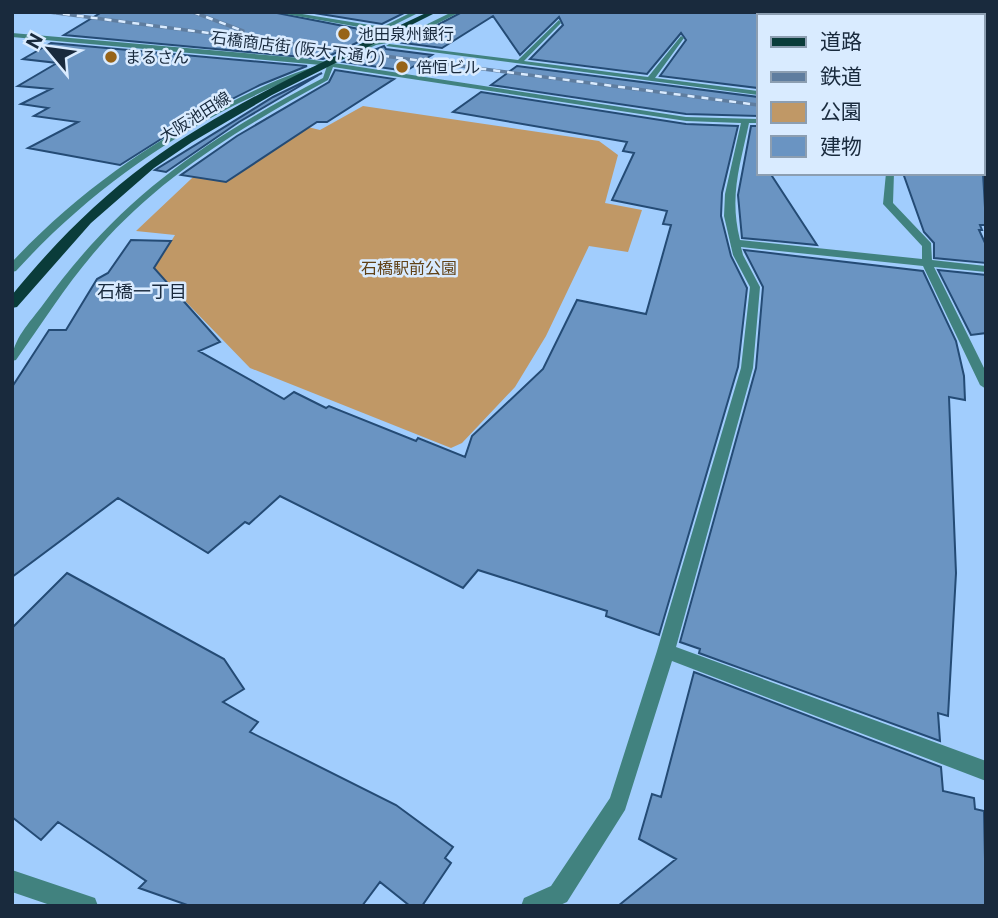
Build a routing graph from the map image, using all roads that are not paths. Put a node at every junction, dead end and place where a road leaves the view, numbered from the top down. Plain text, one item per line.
1 (277, 12) edge
2 (417, 12) edge
3 (434, 12) edge
4 (457, 12) edge
5 (559, 22) dead end
6 (383, 29) junction
7 (12, 35) edge
8 (681, 38) dead end
9 (378, 43) junction
10 (519, 63) junction
11 (331, 64) junction
12 (650, 79) junction
13 (757, 93) edge
14 (752, 120) edge
15 (191, 125) junction
16 (231, 132) junction
17 (890, 175) edge
18 (735, 243) junction
19 (927, 264) junction
20 (12, 268) edge
21 (986, 269) edge
22 (12, 304) edge
23 (12, 357) edge
24 (986, 385) edge
25 (666, 651) junction
26 (986, 771) edge
27 (12, 881) edge
28 (87, 906) edge
29 (531, 906) edge

1 - 6 street
2 - 6 street
3 - 22 main road, 大阪池田線
4 - 9 street
5 - 10 street
6 - 9 street
7 - 11 street, 石橋商店街 (阪大下通り)
8 - 12 street
9 - 10 street
9 - 11 street
10 - 12 street
11 - 14 street, 石橋商店街 (阪大下通り)
11 - 15 street
11 - 16 street
12 - 13 street
14 - 18 street
15 - 16 street
15 - 20 street
16 - 23 street
17 - 19 street
18 - 19 street
18 - 25 street
19 - 21 street
19 - 24 street
25 - 26 street
25 - 29 street
27 - 28 street

